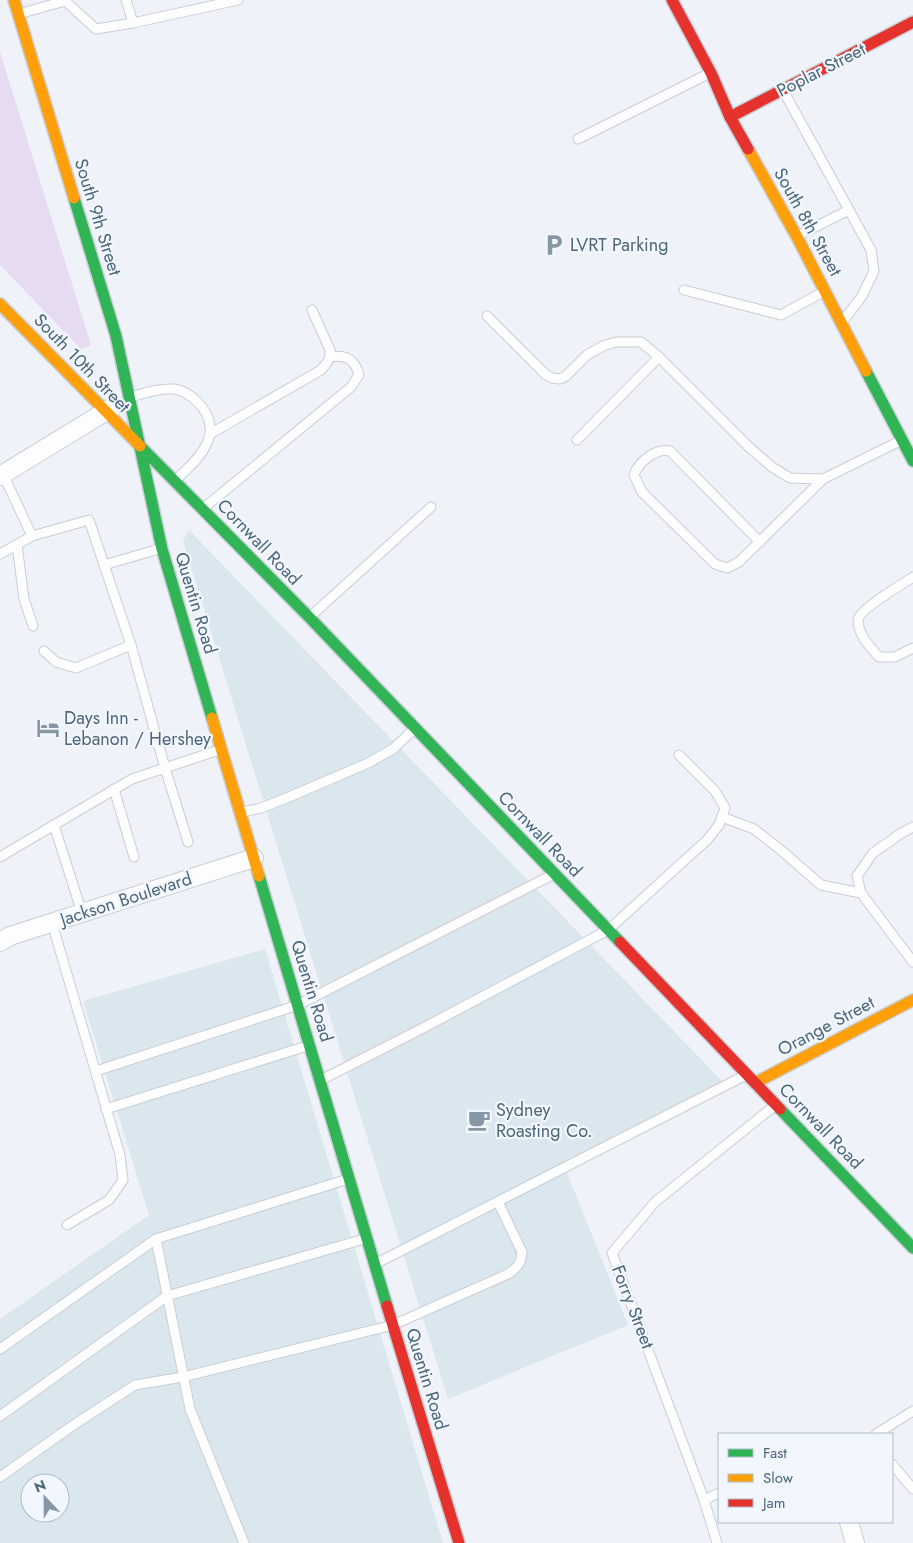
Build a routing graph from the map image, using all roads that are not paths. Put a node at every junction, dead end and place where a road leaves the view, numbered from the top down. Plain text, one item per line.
1 (14, 0) edge
2 (126, 0) edge
3 (238, 0) edge
4 (672, 0) edge
5 (64, 1) edge
6 (18, 14) junction
7 (913, 22) edge
8 (133, 23) junction
9 (711, 73) junction
10 (783, 90) junction
11 (730, 118) junction
12 (578, 139) dead end
13 (848, 210) junction
14 (797, 237) junction
15 (684, 290) dead end
16 (826, 290) junction
17 (0, 304) edge
18 (312, 310) dead end
19 (487, 316) dead end
20 (842, 322) junction
21 (331, 357) junction
22 (659, 357) junction
23 (129, 398) junction
24 (105, 412) junction
25 (210, 434) junction
26 (577, 440) dead end
27 (902, 440) junction
28 (140, 446) junction
29 (913, 461) edge
30 (2, 475) edge
31 (823, 479) junction
32 (162, 488) junction
33 (431, 507) dead end
34 (203, 509) junction
35 (32, 536) junction
36 (760, 542) junction
37 (17, 545) junction
38 (162, 549) junction
39 (0, 554) edge
40 (104, 565) junction
41 (913, 577) edge
42 (309, 617) junction
43 (33, 626) dead end
44 (130, 645) junction
45 (913, 648) edge
46 (44, 651) dead end
47 (415, 728) junction
48 (222, 749) junction
49 (680, 755) dead end
50 (165, 768) junction
51 (114, 789) junction
52 (241, 813) junction
53 (722, 817) junction
54 (54, 825) junction
55 (913, 826) edge
56 (188, 842) dead end
57 (0, 857) edge
58 (134, 857) dead end
59 (254, 858) junction
60 (554, 873) junction
61 (861, 893) junction
62 (82, 913) junction
63 (52, 923) junction
64 (608, 930) junction
65 (0, 942) edge
66 (913, 962) edge
67 (913, 1000) edge
68 (298, 1005) junction
69 (310, 1045) junction
70 (96, 1071) junction
71 (747, 1075) junction
72 (320, 1080) junction
73 (756, 1083) junction
74 (776, 1105) junction
75 (106, 1109) junction
76 (349, 1179) junction
77 (498, 1202) junction
78 (68, 1225) dead end
79 (156, 1239) junction
80 (367, 1239) junction
81 (913, 1248) edge
82 (375, 1265) junction
83 (167, 1296) junction
84 (393, 1325) junction
85 (0, 1349) edge
86 (184, 1377) junction
87 (913, 1411) edge
88 (0, 1416) edge
89 (878, 1433) edge
90 (893, 1465) edge
91 (0, 1477) edge
92 (913, 1489) edge
93 (718, 1494) edge
94 (704, 1500) junction
95 (849, 1523) edge
96 (244, 1543) edge
97 (458, 1543) edge
98 (717, 1543) edge
99 (856, 1543) edge

1 - 6 main road, South 9th Street
2 - 8 lane
3 - 8 lane
4 - 9 main road, South 8th Street
5 - 6 lane
5 - 8 lane
6 - 23 main road, South 9th Street
7 - 10 main road, Poplar Street
9 - 11 main road, South 8th Street
9 - 12 lane
10 - 11 main road, Poplar Street
10 - 13 lane
11 - 14 main road, South 8th Street
13 - 14 lane
13 - 20 lane
14 - 16 main road, South 8th Street
15 - 16 lane
16 - 20 main road, South 8th Street
17 - 24 main road, South 10th Street
18 - 21 lane
19 - 22 lane
20 - 27 main road, South 8th Street
21 - 25 lane
21 - 34 lane
22 - 26 lane
22 - 31 lane
23 - 24 street
23 - 25 lane
23 - 28 main road, South 9th Street
24 - 28 main road, South 10th Street
24 - 30 street
25 - 32 lane
27 - 29 main road, South 8th Street
27 - 31 lane
28 - 32 main road, Quentin Road
28 - 32 main road, Cornwall Road
30 - 35 lane
31 - 36 lane
32 - 34 main road, Cornwall Road
32 - 38 main road, Quentin Road
33 - 42 lane
34 - 42 main road, Cornwall Road
35 - 37 lane
35 - 40 lane
36 - 36 lane
37 - 39 lane
37 - 43 lane
38 - 40 lane
38 - 48 main road, Quentin Road
40 - 44 lane
41 - 45 lane
42 - 47 main road, Cornwall Road
44 - 46 lane
44 - 50 lane
47 - 52 lane
47 - 60 main road, Cornwall Road
48 - 50 lane
48 - 52 main road, Quentin Road
49 - 53 lane
50 - 51 lane
50 - 56 lane
51 - 54 lane
51 - 58 lane
52 - 59 main road, Quentin Road
53 - 61 lane
53 - 64 lane
54 - 57 lane
54 - 62 lane
55 - 61 lane
59 - 62 street, Jackson Boulevard
59 - 68 main road, Quentin Road
60 - 64 main road, Cornwall Road
60 - 68 lane
61 - 66 lane
62 - 63 street, Jackson Boulevard
63 - 65 street, Jackson Boulevard
63 - 70 lane
64 - 71 main road, Cornwall Road
64 - 72 lane
67 - 73 main road, Orange Street
68 - 69 main road, Quentin Road
68 - 70 lane
69 - 72 main road, Quentin Road
69 - 75 lane
70 - 75 lane
71 - 73 main road, Cornwall Road
71 - 77 lane
72 - 76 main road, Quentin Road
73 - 74 main road, Cornwall Road
74 - 81 main road, Cornwall Road
74 - 94 lane, Forry Street
75 - 78 lane
76 - 79 lane
76 - 80 main road, Quentin Road
77 - 82 lane
77 - 84 lane
79 - 83 lane
79 - 85 lane
80 - 82 main road, Quentin Road
80 - 83 lane
82 - 84 main road, Quentin Road
83 - 86 lane
83 - 88 lane
84 - 86 lane
84 - 97 main road, Quentin Road
86 - 91 lane
86 - 96 lane
87 - 89 lane
90 - 92 lane
93 - 94 lane
94 - 98 lane, Forry Street
95 - 99 street

